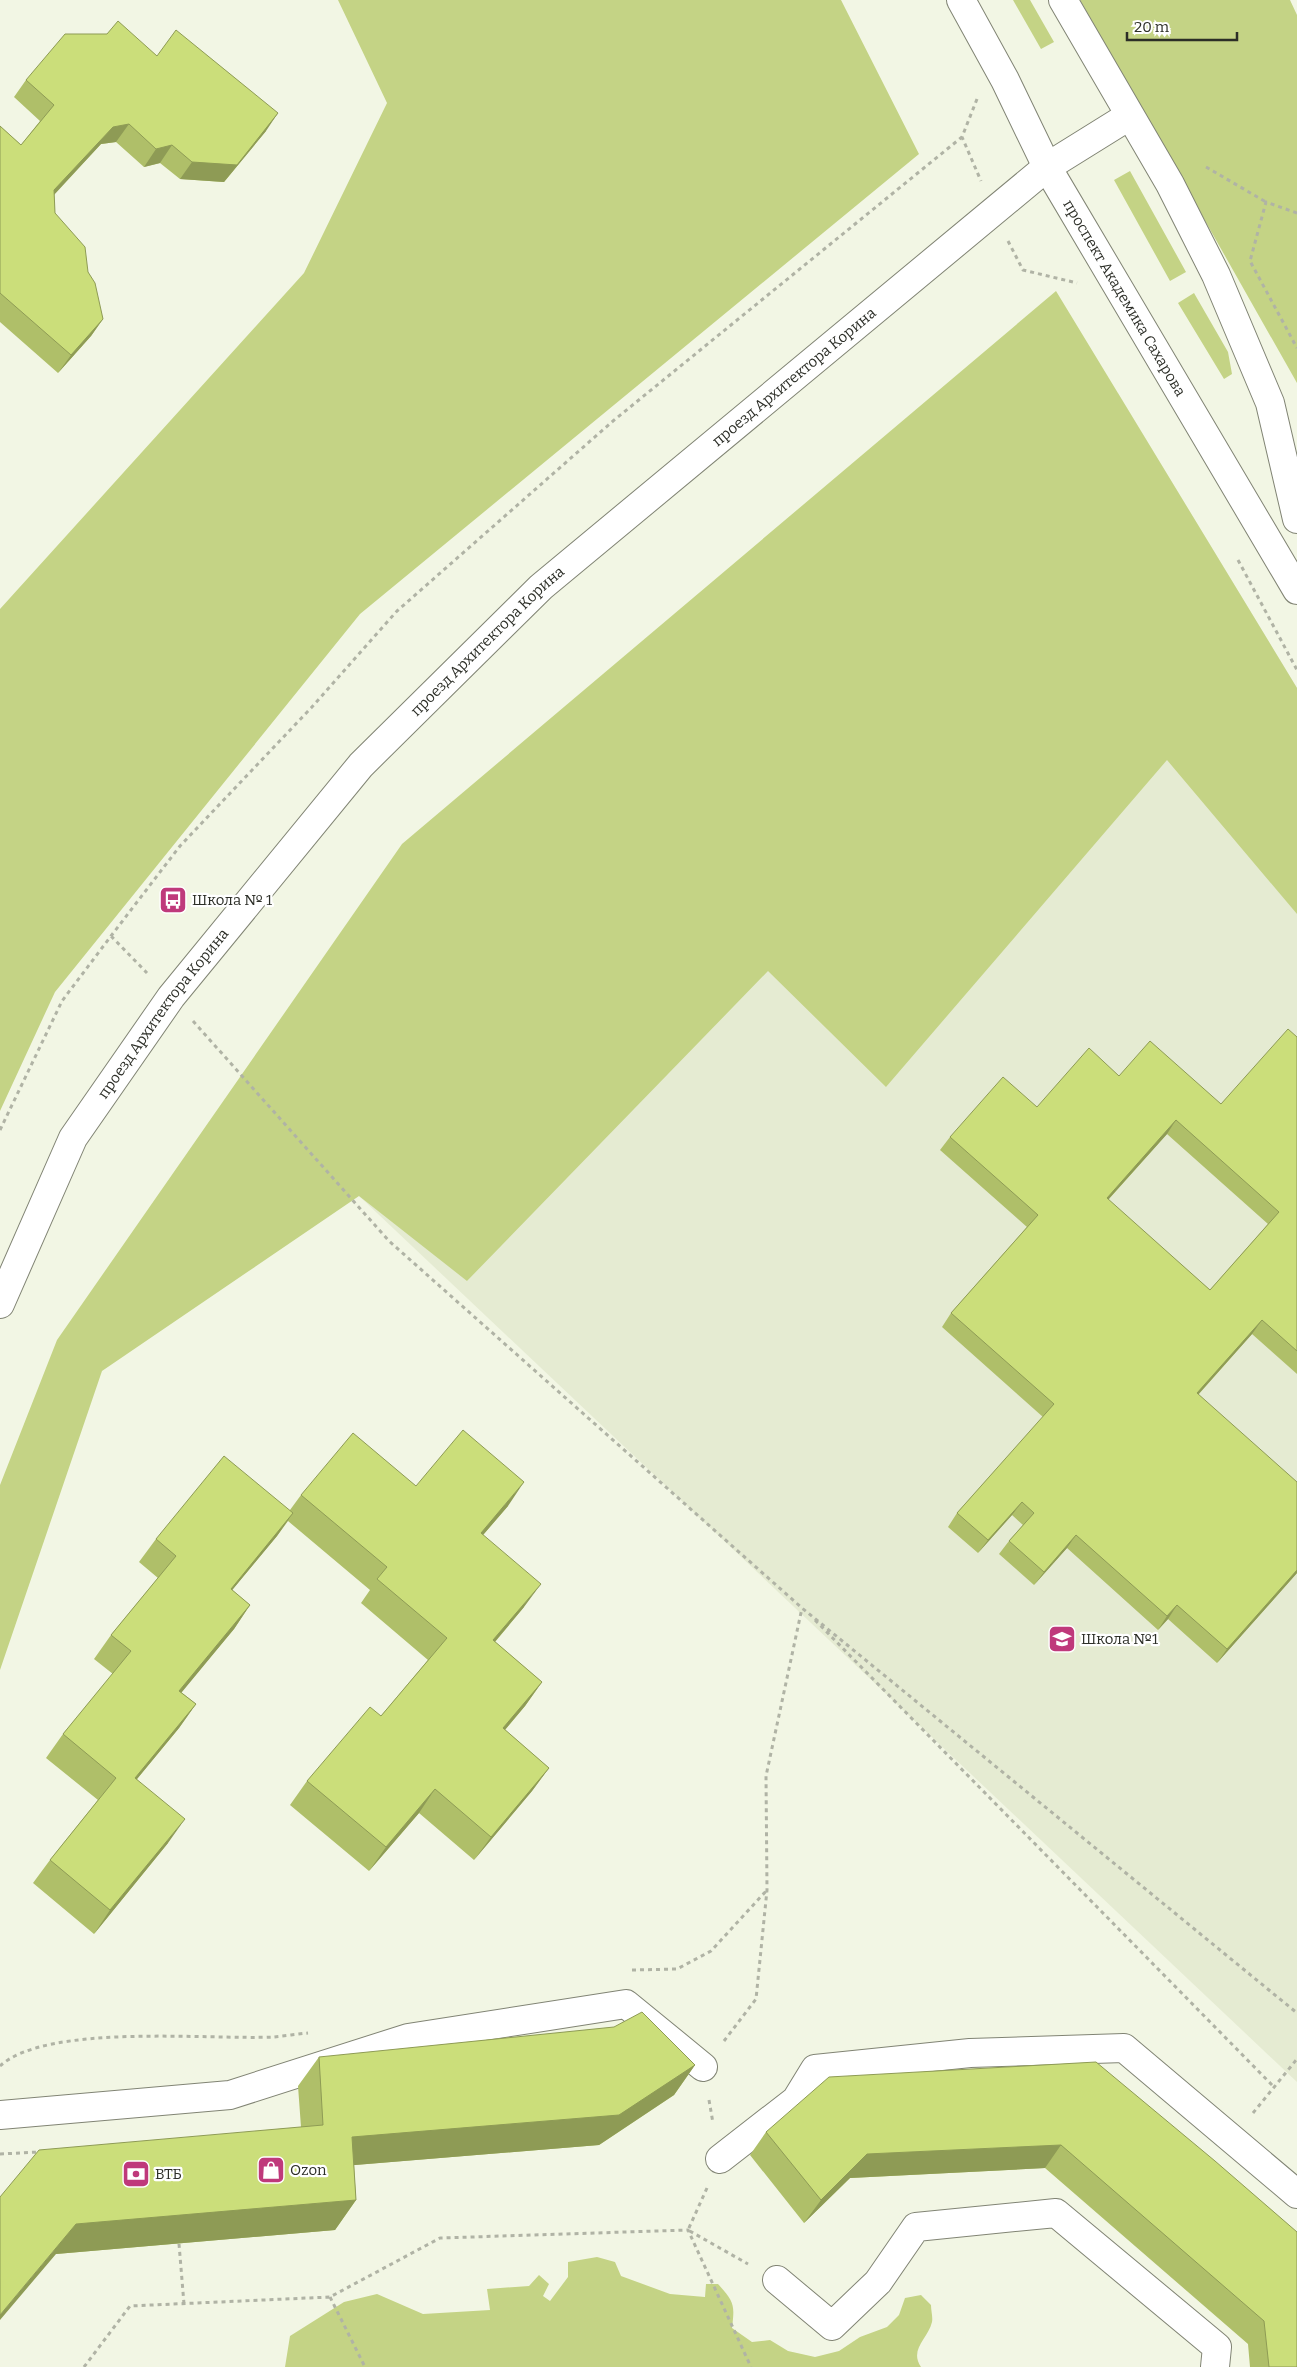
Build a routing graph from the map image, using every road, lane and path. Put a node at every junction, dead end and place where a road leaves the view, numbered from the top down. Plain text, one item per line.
1 (961, 0) edge
2 (1063, 0) edge
3 (1129, 116) junction
4 (962, 137) dead end
5 (1047, 167) junction
6 (1206, 167) dead end
7 (1266, 202) junction
8 (1297, 213) edge
9 (1297, 348) edge
10 (1297, 519) edge
11 (1297, 590) edge
12 (111, 936) junction
13 (171, 997) junction
14 (0, 1130) edge
15 (0, 1304) edge
16 (802, 1608) junction
17 (767, 1890) junction
18 (624, 1970) dead end
19 (1297, 2013) edge
20 (310, 2033) dead end
21 (0, 2066) edge
22 (703, 2067) joint
23 (1273, 2086) dead end
24 (0, 2115) edge
25 (47, 2151) edge
26 (0, 2154) edge
27 (720, 2159) dead end
28 (1297, 2194) edge
29 (179, 2244) edge
30 (777, 2280) dead end
31 (330, 2297) junction
32 (184, 2304) junction
33 (84, 2367) edge
34 (365, 2367) edge
35 (751, 2367) edge
36 (1215, 2367) edge

1 - 5 street, проспект Академика Сахарова
2 - 3 street
3 - 5 street, проезд Архитектора Корина
3 - 10 street
4 - 12 path
5 - 11 street, проспект Академика Сахарова
5 - 13 street, проезд Архитектора Корина
6 - 7 path
7 - 8 path
7 - 9 path
12 - 13 path
12 - 14 path
13 - 15 street, проезд Архитектора Корина
13 - 16 path
16 - 17 path
16 - 19 path
16 - 23 path
17 - 18 path
17 - 22 path
20 - 21 path
22 - 24 street
25 - 26 path
27 - 28 street
29 - 32 path
30 - 36 street
31 - 32 path
31 - 34 path
31 - 35 path
32 - 33 path

